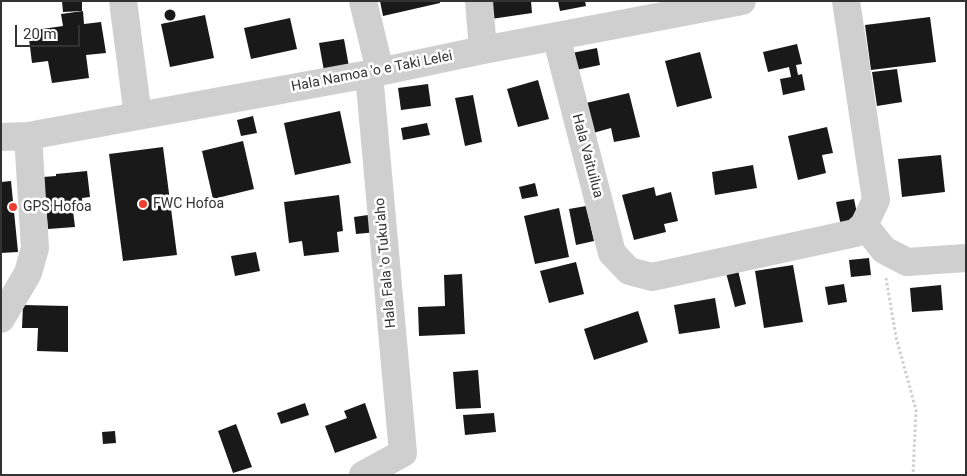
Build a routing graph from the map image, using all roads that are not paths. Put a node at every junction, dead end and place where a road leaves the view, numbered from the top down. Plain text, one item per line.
1 (123, 1) edge
2 (363, 1) edge
3 (479, 1) edge
4 (742, 1) edge
5 (846, 1) edge
6 (556, 36) junction
7 (483, 50) junction
8 (375, 72) junction
9 (138, 116) junction
10 (28, 136) junction
11 (1, 137) edge
12 (864, 226) junction
13 (966, 258) edge
14 (1, 319) edge
15 (363, 475) edge

1 - 9 street
2 - 8 street, Hala Fala 'o Tuku'aho
3 - 7 street
4 - 6 street, Hala Namoa 'o e Taki Lelei
5 - 12 street
6 - 7 street, Hala Namoa 'o e Taki Lelei
6 - 12 street, Hala Vaituilua
7 - 8 street, Hala Namoa 'o e Taki Lelei
8 - 9 street, Hala Namoa 'o e Taki Lelei
8 - 15 street, Hala Fala 'o Tuku'aho
9 - 10 street, Hala Namoa 'o e Taki Lelei
10 - 11 street, Hala Namoa 'o e Taki Lelei
10 - 14 street
12 - 13 street

